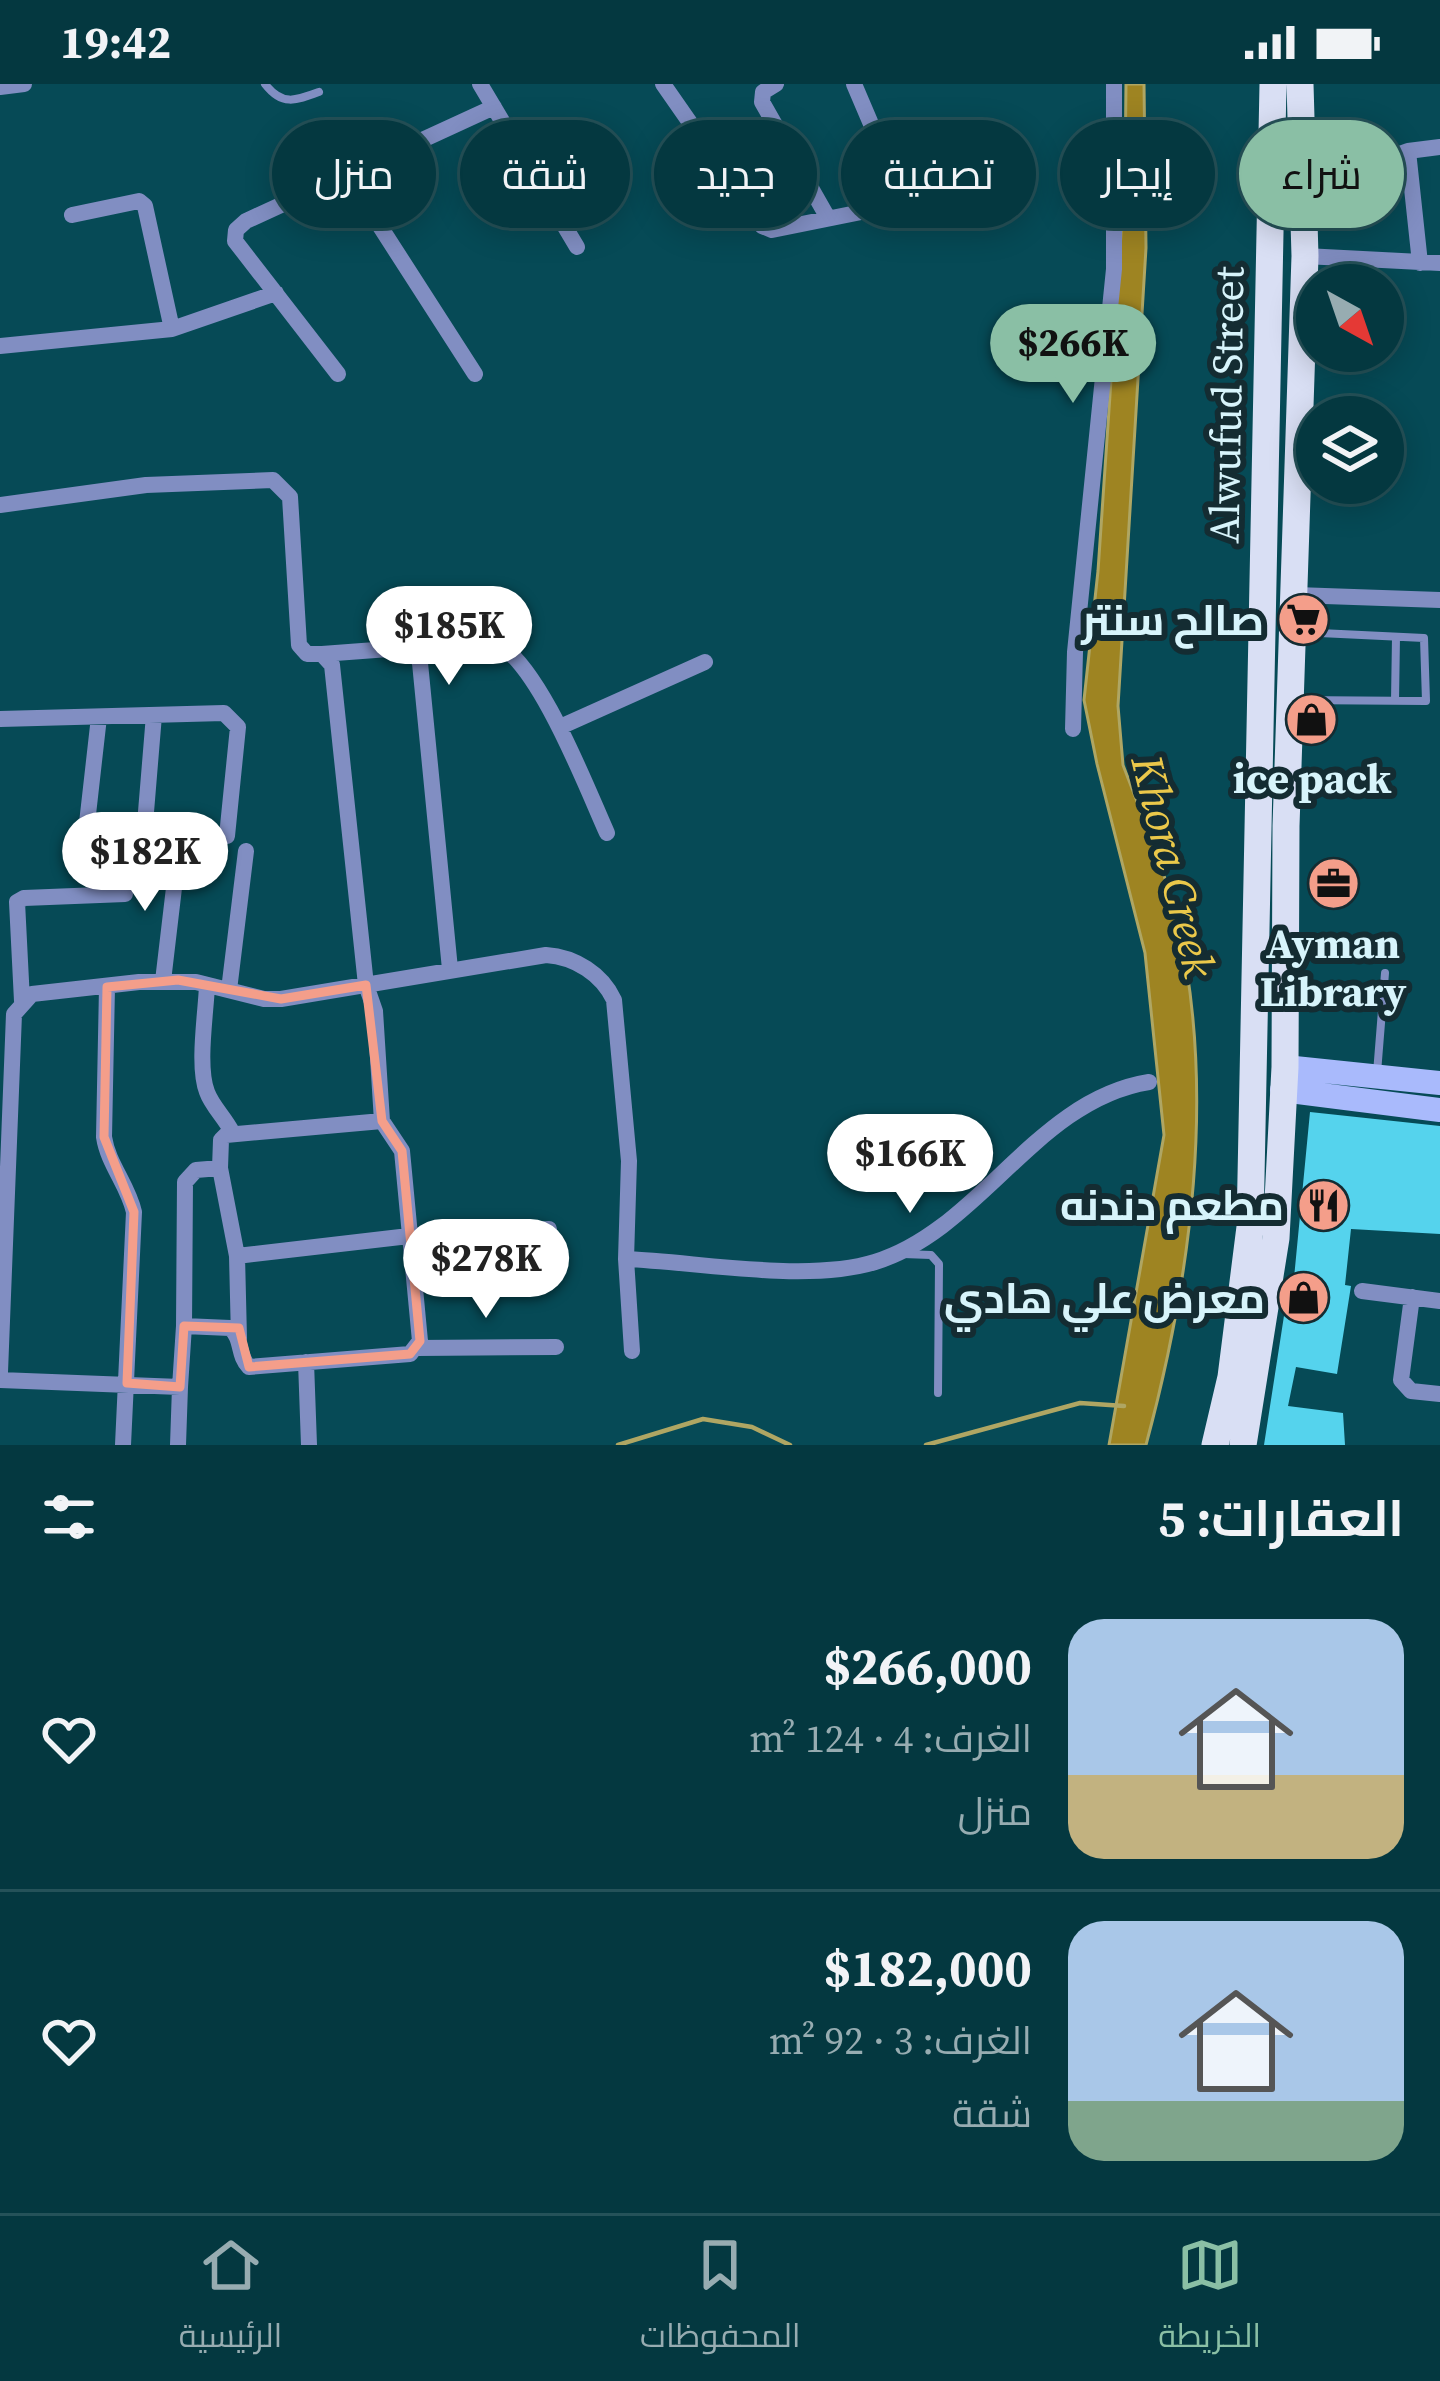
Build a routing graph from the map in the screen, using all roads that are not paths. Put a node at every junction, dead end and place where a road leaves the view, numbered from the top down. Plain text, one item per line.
1 (24, 84) edge
2 (265, 84) edge
3 (480, 84) edge
4 (663, 84) edge
5 (776, 84) edge
6 (854, 84) edge
7 (1114, 84) edge
8 (1273, 84) edge
9 (1300, 84) edge
10 (0, 87) edge
11 (319, 92) dead end
12 (494, 107) junction
13 (1301, 120) edge
14 (436, 134) edge
15 (1440, 147) edge
16 (1408, 152) junction
17 (1404, 153) edge
18 (272, 209) edge
19 (72, 215) dead end
20 (828, 218) junction
21 (381, 228) edge
22 (1304, 228) edge
23 (578, 247) dead end
24 (1305, 256) junction
25 (1420, 262) junction
26 (1440, 263) edge
27 (275, 293) junction
28 (172, 329) junction
29 (0, 346) edge
30 (338, 374) dead end
31 (475, 374) dead end
32 (0, 505) edge
33 (1296, 596) junction
34 (1440, 600) edge
35 (1295, 632) junction
36 (1396, 637) junction
37 (410, 650) junction
38 (322, 654) junction
39 (705, 662) dead end
40 (1292, 700) junction
41 (1394, 700) junction
42 (154, 715) junction
43 (99, 717) junction
44 (0, 719) edge
45 (560, 727) junction
46 (1072, 729) dead end
47 (86, 832) dead end
48 (607, 833) dead end
49 (144, 836) dead end
50 (227, 836) dead end
51 (246, 851) dead end
52 (178, 854) dead end
53 (125, 894) dead end
54 (450, 969) junction
55 (1384, 973) dead end
56 (164, 981) junction
57 (207, 985) junction
58 (366, 985) junction
59 (107, 988) junction
60 (229, 990) junction
61 (22, 1001) junction
62 (6, 1066) edge
63 (1283, 1079) junction
64 (1149, 1082) dead end
65 (1440, 1083) edge
66 (1376, 1092) junction
67 (1440, 1110) edge
68 (382, 1121) junction
69 (232, 1132) junction
70 (220, 1168) junction
71 (549, 1229) dead end
72 (409, 1236) junction
73 (895, 1255) junction
74 (237, 1256) junction
75 (626, 1259) junction
76 (1362, 1291) dead end
77 (1412, 1298) junction
78 (1440, 1301) edge
79 (184, 1326) junction
80 (239, 1339) junction
81 (556, 1347) dead end
82 (417, 1348) junction
83 (632, 1352) dead end
84 (0, 1353) edge
85 (306, 1362) junction
86 (0, 1376) edge
87 (127, 1383) junction
88 (180, 1387) junction
89 (938, 1393) dead end
90 (1440, 1394) edge
91 (123, 1445) edge
92 (178, 1445) edge
93 (309, 1445) edge
94 (1215, 1445) edge
95 (1244, 1445) edge

1 - 10 street
2 - 11 lane
3 - 12 street
4 - 20 street
5 - 20 street
6 - 20 street
7 - 46 street
8 - 94 main road, Alwufud Street
9 - 13 main road, Alwufud Street
12 - 14 street
12 - 23 street
15 - 16 street
16 - 17 street
16 - 25 street
18 - 27 street
19 - 28 street
21 - 31 street
22 - 24 main road, Alwufud Street
24 - 25 street
24 - 33 main road, Alwufud Street
25 - 26 street
27 - 28 street
27 - 30 street
28 - 29 street
32 - 38 street
33 - 34 street
33 - 35 main road, Alwufud Street
35 - 36 lane
35 - 40 main road, Alwufud Street
36 - 41 lane
36 - 41 lane
37 - 38 street
37 - 45 street
37 - 54 street
38 - 58 street
39 - 45 street
40 - 41 lane
40 - 63 main road, Alwufud Street
42 - 43 street
42 - 49 street
42 - 50 street
43 - 44 street
43 - 47 street
45 - 48 street
51 - 60 street
52 - 56 street
53 - 61 street
54 - 58 street
54 - 75 street
55 - 66 lane
56 - 57 street
56 - 59 street
57 - 60 street
57 - 69 street
58 - 60 street
58 - 68 street
59 - 61 street
59 - 87 street
61 - 62 street
62 - 84 street
63 - 66 street
63 - 95 main road, Alwufud Street
64 - 73 street
65 - 66 street
66 - 67 street
68 - 69 street
68 - 72 street
69 - 70 street
70 - 74 street
70 - 79 street
71 - 72 street
72 - 74 street
72 - 82 street
73 - 75 street
73 - 89 lane
74 - 80 street
75 - 83 street
76 - 77 street
77 - 78 street
77 - 90 street
79 - 80 street
79 - 88 street
80 - 85 street
81 - 82 street
82 - 85 street
84 - 86 street
85 - 93 street
86 - 87 street
87 - 88 street
87 - 91 street
88 - 92 street

